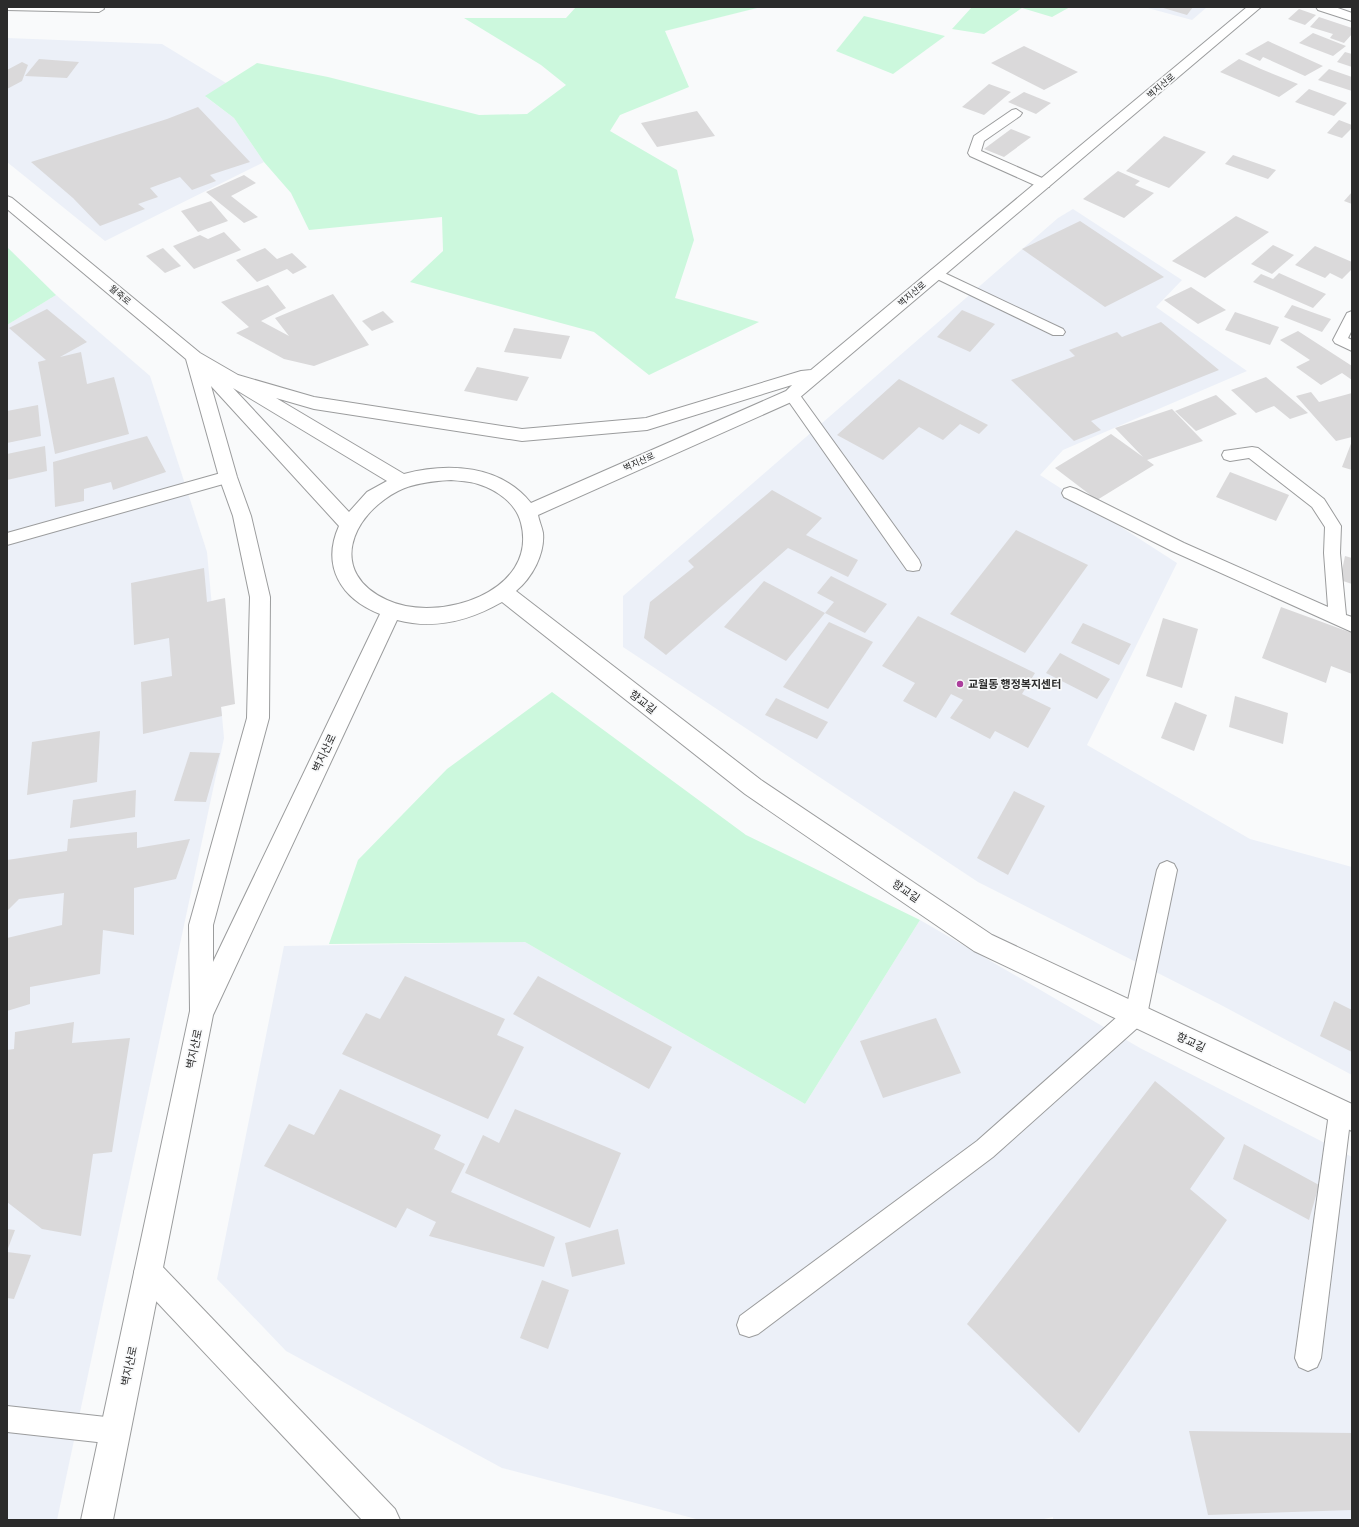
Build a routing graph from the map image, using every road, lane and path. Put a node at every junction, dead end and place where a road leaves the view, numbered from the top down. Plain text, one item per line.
1 (1255, 7) edge
2 (1322, 7) edge
3 (7, 8) edge
4 (99, 9) dead end
5 (1350, 14) edge
6 (1016, 114) dead end
7 (1044, 184) junction
8 (7, 201) edge
9 (936, 273) junction
10 (1352, 316) edge
11 (1058, 332) dead end
12 (1352, 346) edge
13 (194, 357) junction
14 (819, 371) junction
15 (237, 381) junction
16 (792, 395) junction
17 (1230, 454) dead end
18 (228, 477) junction
19 (403, 482) junction
20 (1070, 493) dead end
21 (527, 512) junction
22 (348, 523) junction
23 (7, 539) edge
24 (913, 566) dead end
25 (503, 592) junction
26 (392, 610) junction
27 (1345, 622) edge
28 (1167, 870) dead end
29 (201, 1014) junction
30 (1136, 1015) junction
31 (1346, 1115) edge
32 (148, 1272) junction
33 (749, 1325) dead end
34 (1308, 1358) dead end
35 (7, 1419) edge
36 (115, 1431) junction
37 (97, 1520) edge
38 (384, 1520) edge

1 - 7 street, 벽지산로
2 - 5 street
3 - 4 lane
6 - 7 lane
7 - 9 street, 벽지산로
8 - 13 street, 월죽로
9 - 11 lane
9 - 14 street, 벽지산로
10 - 12 lane
13 - 15 street, 월죽로
13 - 18 street
13 - 22 street
14 - 15 street
14 - 16 street, 벽지산로
15 - 19 street
16 - 21 street, 벽지산로
16 - 24 lane
17 - 27 lane
18 - 23 lane
18 - 29 street
19 - 21 street
19 - 22 street
20 - 27 lane
21 - 25 street
22 - 26 street
25 - 26 street
25 - 30 street, 향교길
26 - 29 street, 벽지산로
28 - 30 lane
29 - 32 street, 벽지산로
30 - 31 street, 향교길
30 - 33 lane
31 - 34 lane
32 - 36 street, 벽지산로
32 - 38 street
35 - 36 lane
36 - 37 street, 벽지산로

